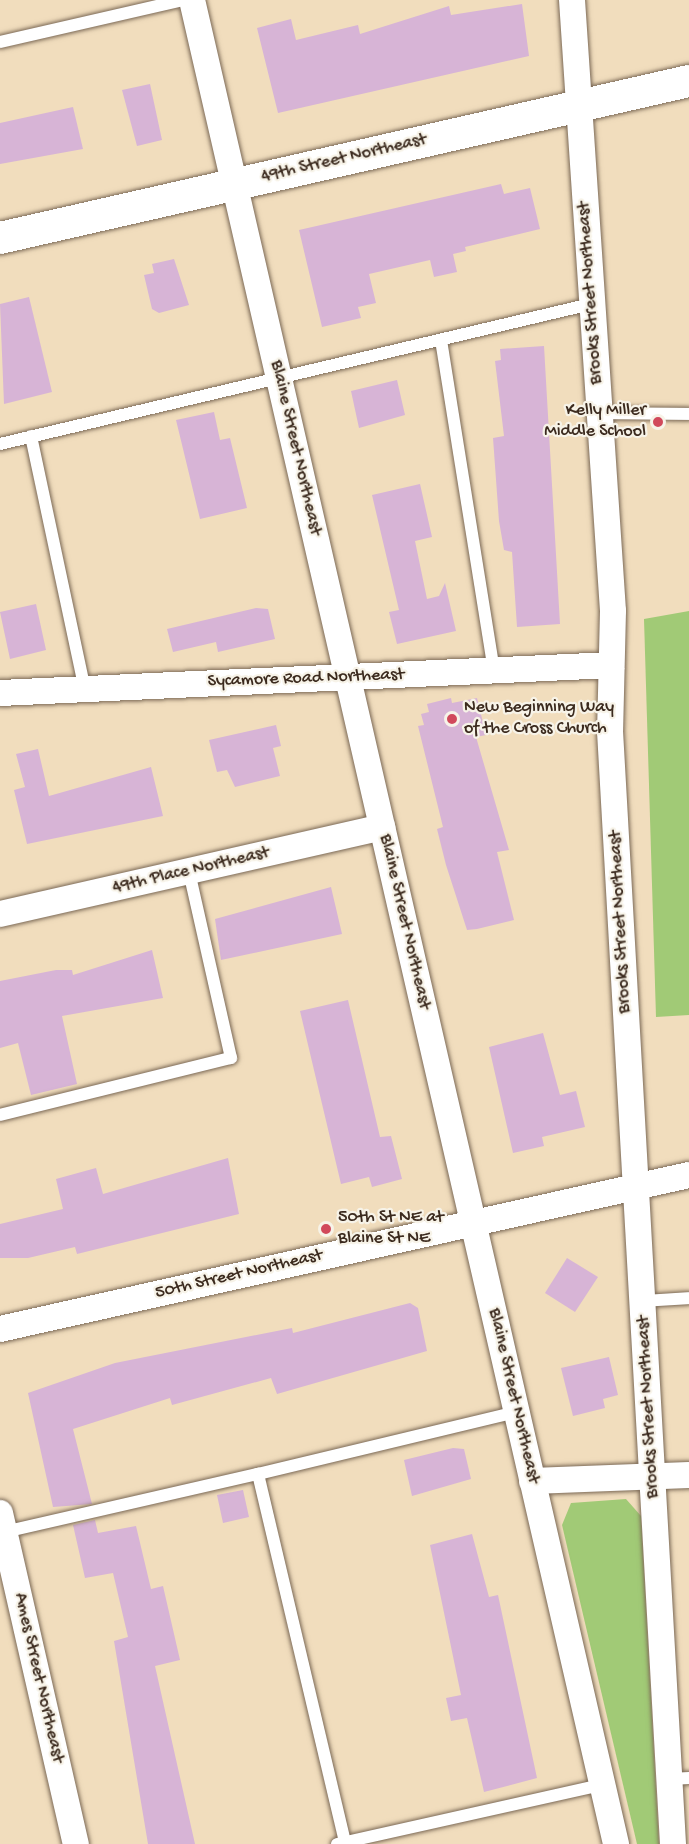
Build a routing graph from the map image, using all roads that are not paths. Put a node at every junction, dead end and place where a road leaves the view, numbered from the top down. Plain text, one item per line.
1 (183, 0) edge
2 (192, 0) edge
3 (572, 0) edge
4 (0, 42) edge
5 (689, 81) edge
6 (579, 106) junction
7 (235, 184) junction
8 (0, 238) edge
9 (591, 304) junction
10 (441, 340) junction
11 (279, 379) junction
12 (598, 413) junction
13 (689, 414) edge
14 (31, 436) junction
15 (0, 444) edge
16 (611, 665) junction
17 (494, 671) junction
18 (348, 678) junction
19 (85, 689) junction
20 (0, 693) edge
21 (382, 827) junction
22 (189, 872) junction
23 (0, 914) edge
24 (0, 1115) edge
25 (689, 1176) edge
26 (636, 1186) junction
27 (473, 1221) junction
28 (689, 1298) edge
29 (643, 1301) junction
30 (0, 1329) edge
31 (516, 1412) junction
32 (258, 1474) junction
33 (689, 1475) edge
34 (653, 1477) junction
35 (532, 1481) junction
36 (2, 1522) edge
37 (679, 1778) edge
38 (602, 1785) junction
39 (341, 1843) edge
40 (76, 1844) edge
41 (616, 1844) edge
42 (673, 1844) edge

1 - 4 lane
2 - 7 street, Blaine Street Northeast
3 - 6 street, Brooks Street Northeast
5 - 6 street, 49th Street Northeast
6 - 7 street, 49th Street Northeast
6 - 9 street, Brooks Street Northeast
7 - 8 street, 49th Street Northeast
7 - 11 street, Blaine Street Northeast
9 - 10 lane
9 - 12 street, Brooks Street Northeast
10 - 11 lane
10 - 17 lane
11 - 14 lane
11 - 18 street, Blaine Street Northeast
12 - 13 lane
12 - 16 street, Brooks Street Northeast
14 - 15 lane
14 - 19 lane
16 - 17 street, Sycamore Road Northeast
16 - 26 street, Brooks Street Northeast
17 - 18 street, Sycamore Road Northeast
18 - 19 street, Sycamore Road Northeast
18 - 21 street, Blaine Street Northeast
19 - 20 street, Sycamore Road Northeast
21 - 22 street, 49th Place Northeast
21 - 27 street, Blaine Street Northeast
22 - 23 street, 49th Place Northeast
22 - 24 lane
25 - 26 street, 50th Street Northeast
26 - 27 street, 50th Street Northeast
26 - 29 street, Brooks Street Northeast
27 - 30 street, 50th Street Northeast
27 - 31 street, Blaine Street Northeast
28 - 29 lane
29 - 34 street, Brooks Street Northeast
31 - 32 lane
31 - 35 street, Blaine Street Northeast
32 - 36 lane
32 - 39 lane
33 - 34 street
34 - 35 street
34 - 37 street, Brooks Street Northeast
35 - 38 street, Blaine Street Northeast
36 - 40 street, Ames Street Northeast
37 - 42 street, Brooks Street Northeast
38 - 39 lane
38 - 41 street, Blaine Street Northeast

